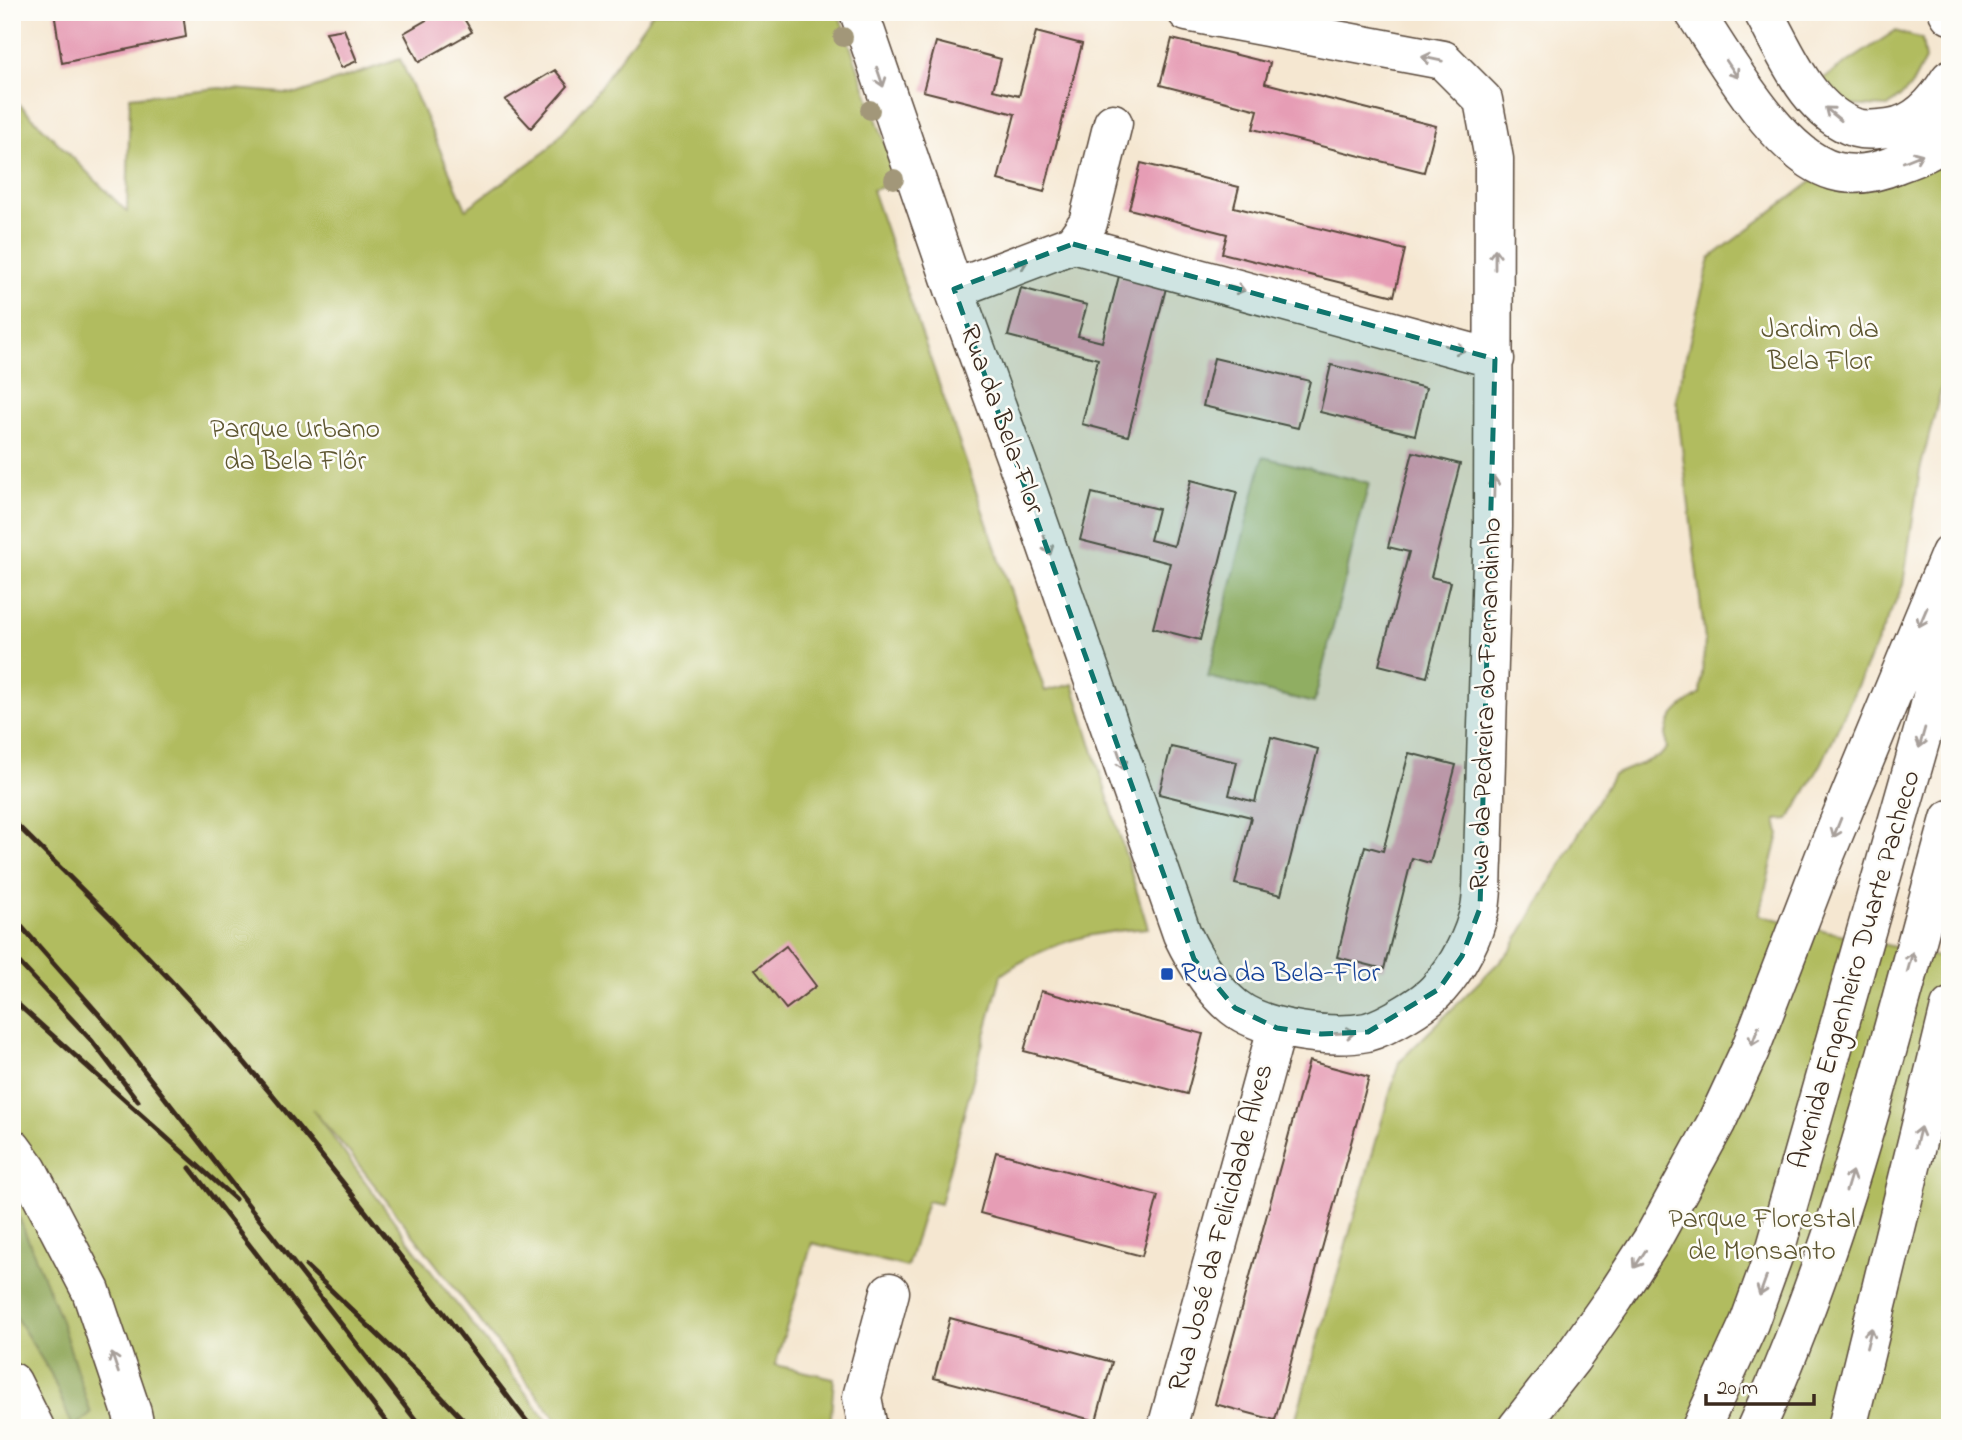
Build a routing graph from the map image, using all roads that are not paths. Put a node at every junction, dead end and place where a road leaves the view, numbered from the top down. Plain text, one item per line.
1 (859, 12) edge
2 (1187, 12) edge
3 (1694, 12) edge
4 (1763, 12) edge
5 (1950, 79) edge
6 (1113, 123) dead end
7 (1950, 137) edge
8 (1073, 244) junction
9 (954, 289) junction
10 (1495, 359) junction
11 (1950, 554) edge
12 (1950, 624) edge
13 (1950, 819) edge
14 (1950, 1006) edge
15 (1277, 1028) junction
16 (12, 1147) edge
17 (890, 1292) dead end
18 (12, 1382) edge
19 (35, 1428) edge
20 (135, 1428) edge
21 (868, 1428) edge
22 (1167, 1428) edge
23 (1517, 1428) edge
24 (1701, 1428) edge
25 (1756, 1428) edge
26 (1847, 1428) edge

1 -> 9 main road, Rua da Bela-Flor
10 -> 2 main road, Rua da Pedreira do Fernandinho
3 -> 7 main road
5 -> 4 main road
6 - 8 main road
9 -> 8 main road
8 -> 10 main road
9 -> 15 main road, Rua da Bela-Flor
15 -> 10 main road, Rua da Pedreira do Fernandinho
11 -> 23 main road
12 -> 24 main road, Avenida Engenheiro Duarte Pacheco
25 -> 13 main road, Avenida Engenheiro Duarte Pacheco
26 -> 14 main road
15 - 22 main road, Rua José da Felicidade Alves
20 -> 16 main road
17 - 21 main road
18 - 19 main road

